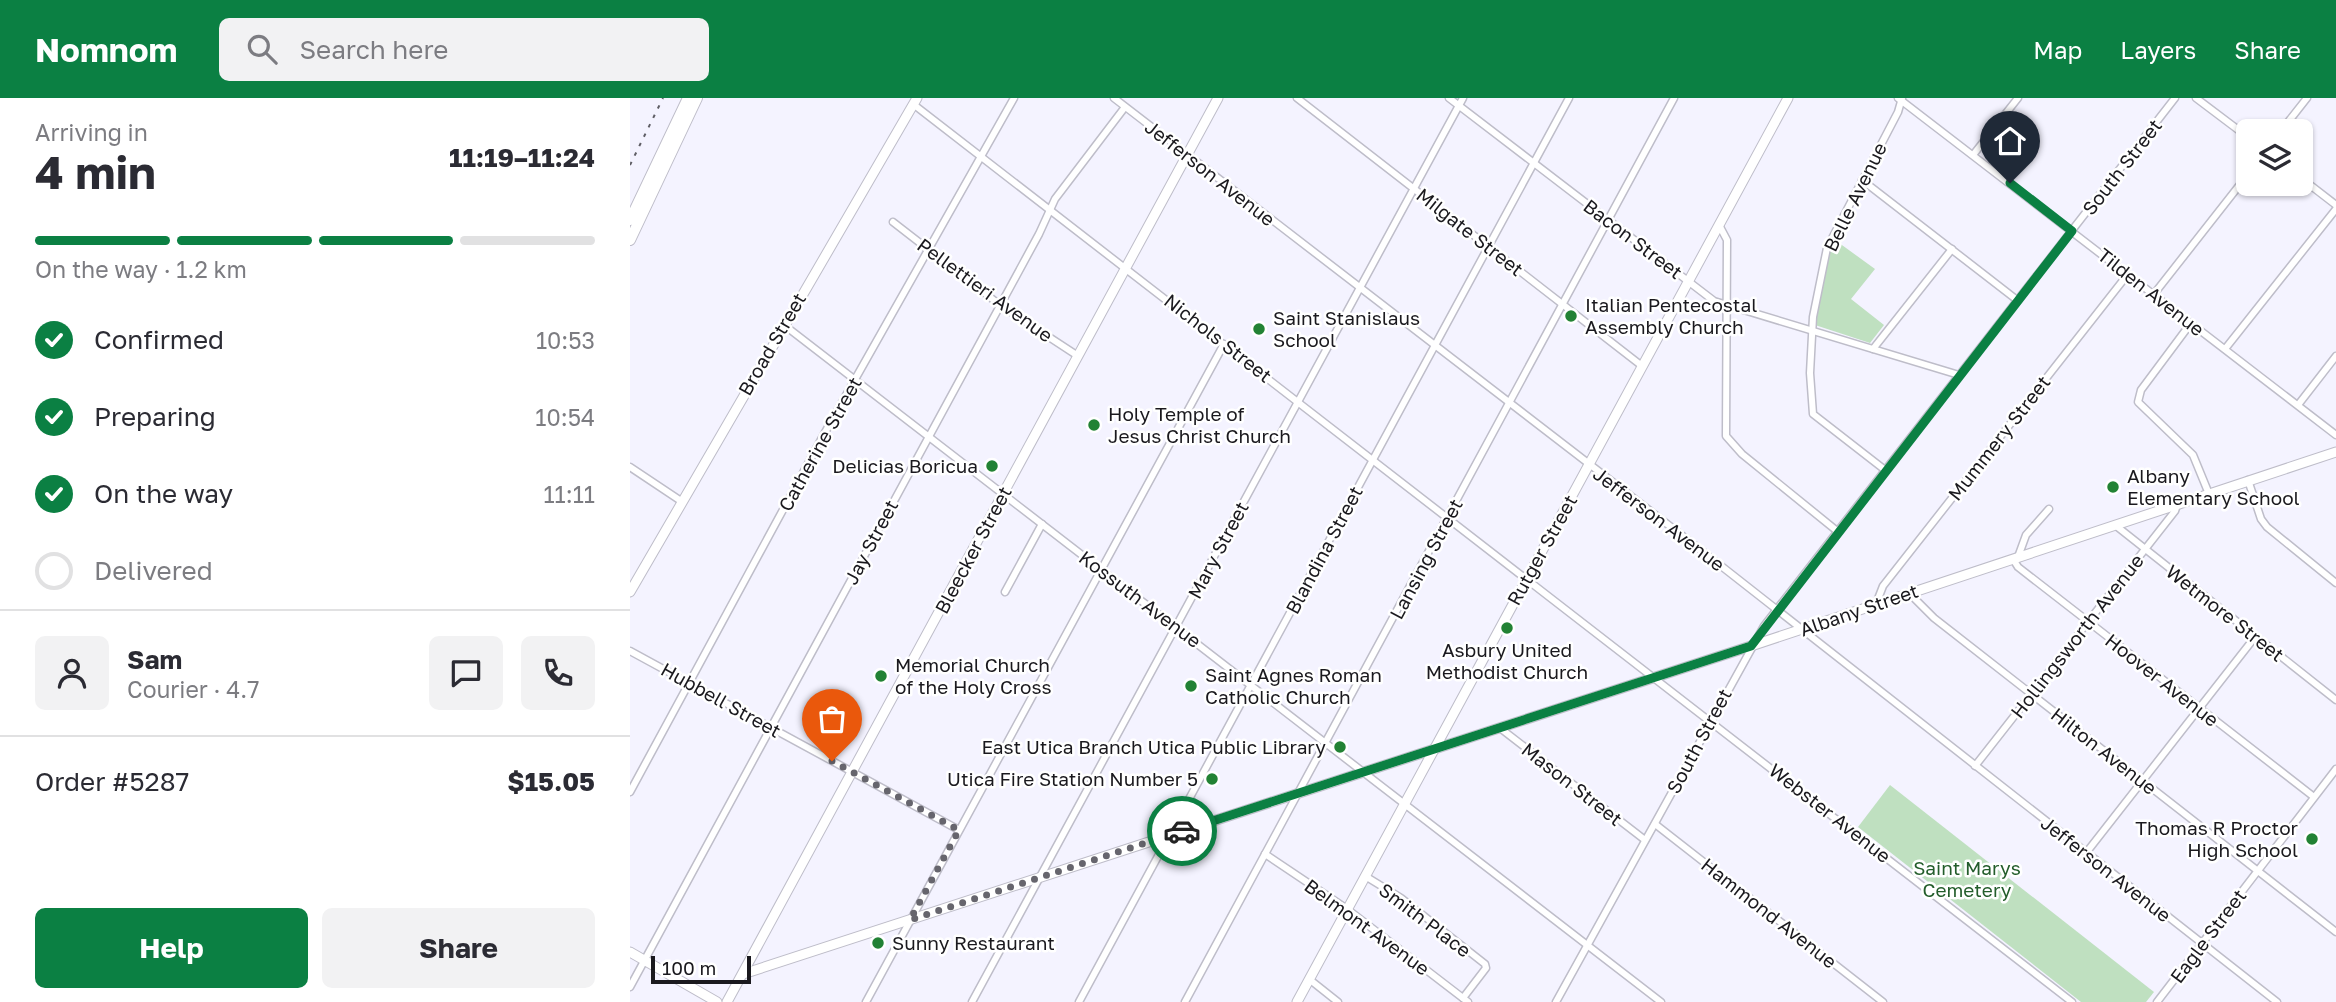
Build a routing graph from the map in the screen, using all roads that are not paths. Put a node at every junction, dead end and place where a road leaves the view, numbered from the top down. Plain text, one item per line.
1 (688, 98) edge
2 (697, 98) edge
3 (1014, 98) edge
4 (1114, 98) edge
5 (1218, 98) edge
6 (1297, 98) edge
7 (1449, 98) edge
8 (1463, 98) edge
9 (1569, 98) edge
10 (1674, 98) edge
11 (1788, 98) edge
12 (2018, 98) edge
13 (2175, 98) edge
14 (2196, 98) edge
15 (2307, 98) edge
16 (1900, 99) edge
17 (915, 101) edge
18 (1459, 106) junction
19 (1125, 107) junction
20 (2290, 119) edge
21 (2236, 128) edge
22 (1187, 155) junction
23 (1973, 155) junction
24 (981, 156) junction
25 (1534, 164) junction
26 (1862, 180) junction
27 (1414, 188) junction
28 (2313, 188) edge
29 (2236, 190) edge
30 (2336, 207) edge
31 (1049, 209) junction
32 (630, 220) edge
33 (1608, 221) junction
34 (893, 222) dead end
35 (1719, 225) junction
36 (2072, 231) junction
37 (630, 240) edge
38 (1489, 246) junction
39 (928, 249) junction
40 (1952, 249) junction
41 (1126, 266) junction
42 (2128, 274) junction
43 (1688, 282) junction
44 (1359, 289) junction
45 (2154, 294) junction
46 (2017, 300) junction
47 (1000, 304) junction
48 (1564, 305) junction
49 (1726, 306) junction
50 (2191, 323) junction
51 (784, 326) junction
52 (1811, 331) junction
53 (1224, 344) junction
54 (1435, 347) junction
55 (1873, 349) junction
56 (2225, 349) junction
57 (1078, 356) junction
58 (2336, 356) edge
59 (1642, 366) junction
60 (1959, 375) junction
61 (855, 381) junction
62 (1298, 402) junction
63 (1510, 405) junction
64 (2298, 405) junction
65 (2336, 435) edge
66 (928, 436) junction
67 (2336, 452) edge
68 (1373, 459) junction
69 (1588, 466) junction
70 (630, 467) edge
71 (1885, 470) junction
72 (2248, 480) junction
73 (1003, 494) junction
74 (2209, 494) junction
75 (681, 501) junction
76 (2177, 505) junction
77 (2049, 509) dead end
78 (1448, 517) junction
79 (1042, 524) junction
80 (2115, 525) junction
81 (1837, 531) junction
82 (2144, 550) junction
83 (2016, 558) junction
84 (1100, 570) junction
85 (1527, 578) junction
86 (2336, 583) edge
87 (630, 592) edge
88 (1005, 592) dead end
89 (1909, 593) junction
90 (1876, 604) junction
91 (1776, 611) junction
92 (2087, 622) junction
93 (1176, 627) junction
94 (1800, 630) junction
95 (2255, 637) junction
96 (1751, 646) junction
97 (630, 651) edge
98 (1653, 677) junction
99 (689, 683) junction
100 (1251, 685) junction
101 (2032, 694) junction
102 (2336, 700) edge
103 (2199, 709) junction
104 (1709, 721) junction
105 (770, 727) junction
106 (1500, 728) junction
107 (1326, 744) junction
108 (1434, 749) junction
109 (1975, 766) junction
110 (2336, 769) edge
111 (853, 772) junction
112 (1363, 772) junction
113 (2142, 781) junction
114 (630, 792) edge
115 (1299, 792) junction
116 (2314, 797) junction
117 (1404, 804) junction
118 (1655, 824) junction
119 (959, 830) junction
120 (1168, 836) junction
121 (1646, 840) junction
122 (2086, 853) junction
123 (1265, 854) junction
124 (2257, 871) junction
125 (1365, 876) junction
126 (1039, 879) junction
127 (1347, 909) junction
128 (910, 920) junction
129 (2336, 932) edge
130 (2202, 944) junction
131 (1588, 945) junction
132 (630, 952) edge
133 (645, 961) junction
134 (743, 974) junction
135 (1309, 979) junction
136 (630, 987) edge
137 (1466, 1000) edge
138 (717, 1002) edge
139 (727, 1002) edge
140 (866, 1002) edge
141 (972, 1002) edge
142 (1079, 1002) edge
143 (1185, 1002) edge
144 (1297, 1002) edge
145 (1338, 1002) edge
146 (1556, 1002) edge
147 (1661, 1002) edge
148 (1884, 1002) edge
149 (2072, 1002) edge
150 (2157, 1002) edge
151 (2277, 1002) edge

1 - 32 main road
2 - 37 main road
3 - 24 street, Catherine Street
4 - 19 street, Jefferson Avenue
5 - 22 street, Bleecker Street
6 - 27 street, Milgate Street
7 - 18 street, Bacon Street
8 - 18 street, Mary Street
9 - 25 street, Blandina Street
10 - 33 street, Lansing Street
11 - 35 street, Rutger Street
12 - 23 street
13 - 36 street, South Street
14 - 21 street
15 - 20 street
16 - 23 street, Tilden Avenue
16 - 26 street, Belle Avenue
17 - 24 street, Nichols Street
17 - 51 street, Broad Street
18 - 25 street, Bacon Street
18 - 27 street, Mary Street
19 - 22 street, Jefferson Avenue
19 - 31 street, Jay Street
22 - 41 street, Bleecker Street
22 - 44 street, Jefferson Avenue
23 - 36 street, Tilden Avenue
24 - 31 street, Nichols Street
24 - 39 street, Catherine Street
25 - 33 street, Bacon Street
25 - 38 street, Blandina Street
26 - 40 street
26 - 52 street, Belle Avenue
27 - 38 street, Milgate Street
27 - 44 street, Mary Street
28 - 30 street
29 - 45 street
30 - 56 street
31 - 41 street, Nichols Street
31 - 47 street, Jay Street
33 - 43 street, Bacon Street
33 - 48 street, Lansing Street
34 - 39 street, Pellettieri Avenue
35 - 43 street, Rutger Street
35 - 49 street
36 - 42 street, Tilden Avenue
36 - 46 street, South Street
38 - 48 street, Milgate Street
38 - 54 street, Blandina Street
39 - 47 street, Pellettieri Avenue
39 - 61 street, Catherine Street
40 - 46 street
40 - 55 street
41 - 53 street, Nichols Street
41 - 57 street, Bleecker Street
42 - 45 street, Tilden Avenue
42 - 90 street, Mummery Street
43 - 49 street, Bacon Street
43 - 59 street, Rutger Street
44 - 54 street, Jefferson Avenue
44 - 62 street, Mary Street
45 - 50 street, Tilden Avenue
46 - 60 street, South Street
47 - 57 street, Pellettieri Avenue
47 - 66 street, Jay Street
48 - 59 street, Milgate Street
48 - 63 street, Lansing Street
49 - 52 street, Bacon Street
49 - 81 street
50 - 56 street, Tilden Avenue
50 - 74 street
51 - 61 street, Kossuth Avenue
51 - 75 street, Broad Street
52 - 55 street, Bacon Street
52 - 71 street, Belle Avenue
53 - 62 street, Nichols Street
53 - 84 street
54 - 63 street, Jefferson Avenue
54 - 68 street, Blandina Street
55 - 60 street, Bacon Street
56 - 64 street, Tilden Avenue
57 - 73 street, Bleecker Street
58 - 64 street
59 - 69 street, Rutger Street
60 - 71 street, South Street
61 - 66 street, Kossuth Avenue
61 - 99 street, Catherine Street
62 - 68 street, Nichols Street
62 - 93 street, Mary Street
63 - 69 street, Jefferson Avenue
63 - 78 street, Lansing Street
64 - 65 street, Tilden Avenue
66 - 73 street, Kossuth Avenue
66 - 105 street, Jay Street
67 - 72 street, Albany Street
68 - 78 street, Nichols Street
68 - 100 street, Blandina Street
69 - 85 street, Rutger Street
69 - 91 street, Jefferson Avenue
70 - 75 street
71 - 81 street, South Street
72 - 74 street, Albany Street
72 - 86 street
73 - 79 street, Kossuth Avenue
73 - 111 street, Bleecker Street
74 - 76 street, Albany Street
75 - 87 street, Broad Street
76 - 80 street, Albany Street
76 - 82 street, Hollingsworth Avenue
77 - 83 street
78 - 85 street, Nichols Street
78 - 107 street, Lansing Street
79 - 84 street, Kossuth Avenue
79 - 88 street
80 - 82 street, Wetmore Street
80 - 83 street, Albany Street
81 - 91 street, South Street
82 - 92 street, Hollingsworth Avenue
82 - 95 street, Wetmore Street
83 - 89 street, Albany Street
83 - 92 street, Hoover Avenue
84 - 93 street, Kossuth Avenue
84 - 119 street
85 - 98 street, Nichols Street
85 - 108 street, Rutger Street
89 - 90 street, Albany Street
89 - 101 street, Hilton Avenue
90 - 94 street, Albany Street
91 - 94 street, Jefferson Avenue
91 - 96 street, South Street
92 - 101 street, Hollingsworth Avenue
92 - 103 street, Hoover Avenue
93 - 100 street, Kossuth Avenue
93 - 126 street, Mary Street
94 - 96 street, Albany Street
94 - 109 street, Jefferson Avenue
95 - 102 street, Wetmore Street
95 - 103 street
96 - 98 street, Albany Street
96 - 104 street, South Street
97 - 99 street, Hubbell Street
98 - 104 street, Webster Avenue
98 - 106 street, Albany Street
99 - 105 street, Hubbell Street
99 - 114 street, Catherine Street
100 - 107 street, Kossuth Avenue
100 - 120 street, Blandina Street
101 - 109 street, Hollingsworth Avenue
101 - 113 street, Hilton Avenue
103 - 113 street
103 - 116 street, Hoover Avenue
104 - 118 street, South Street
104 - 149 street, Webster Avenue
105 - 111 street, Hubbell Street
105 - 133 street, Jay Street
106 - 108 street, Albany Street
106 - 121 street, Mason Street
107 - 112 street, Kossuth Avenue
107 - 115 street, Lansing Street
108 - 112 street, Albany Street
108 - 117 street, Rutger Street
109 - 122 street, Jefferson Avenue
110 - 116 street, Eagle Street
111 - 119 street, Hubbell Street
111 - 134 street, Bleecker Street
112 - 115 street, Albany Street
112 - 117 street, Kossuth Avenue
113 - 122 street
113 - 124 street, Hilton Avenue
115 - 120 street, Albany Street
115 - 123 street, Lansing Street
116 - 124 street, Eagle Street
117 - 125 street, Rutger Street
117 - 131 street, Kossuth Avenue
118 - 121 street, South Street
118 - 148 street, Hammond Avenue
119 - 128 street
120 - 126 street, Albany Street
120 - 142 street, Blandina Street
121 - 131 street, South Street
122 - 130 street, Jefferson Avenue
123 - 127 street, Belmont Avenue
123 - 143 street, Lansing Street
124 - 129 street, Hilton Avenue
124 - 130 street, Eagle Street
125 - 127 street, Rutger Street
125 - 137 street, Smith Place
126 - 128 street, Albany Street
126 - 141 street, Mary Street
127 - 135 street, Rutger Street
127 - 137 street, Belmont Avenue
128 - 134 street, Albany Street
128 - 140 street
130 - 150 street, Eagle Street
130 - 151 street, Jefferson Avenue
131 - 146 street, South Street
131 - 147 street, Kossuth Avenue
132 - 133 street
133 - 136 street, Jay Street
133 - 138 street
134 - 139 street, Bleecker Street
135 - 144 street, Rutger Street
135 - 145 street

